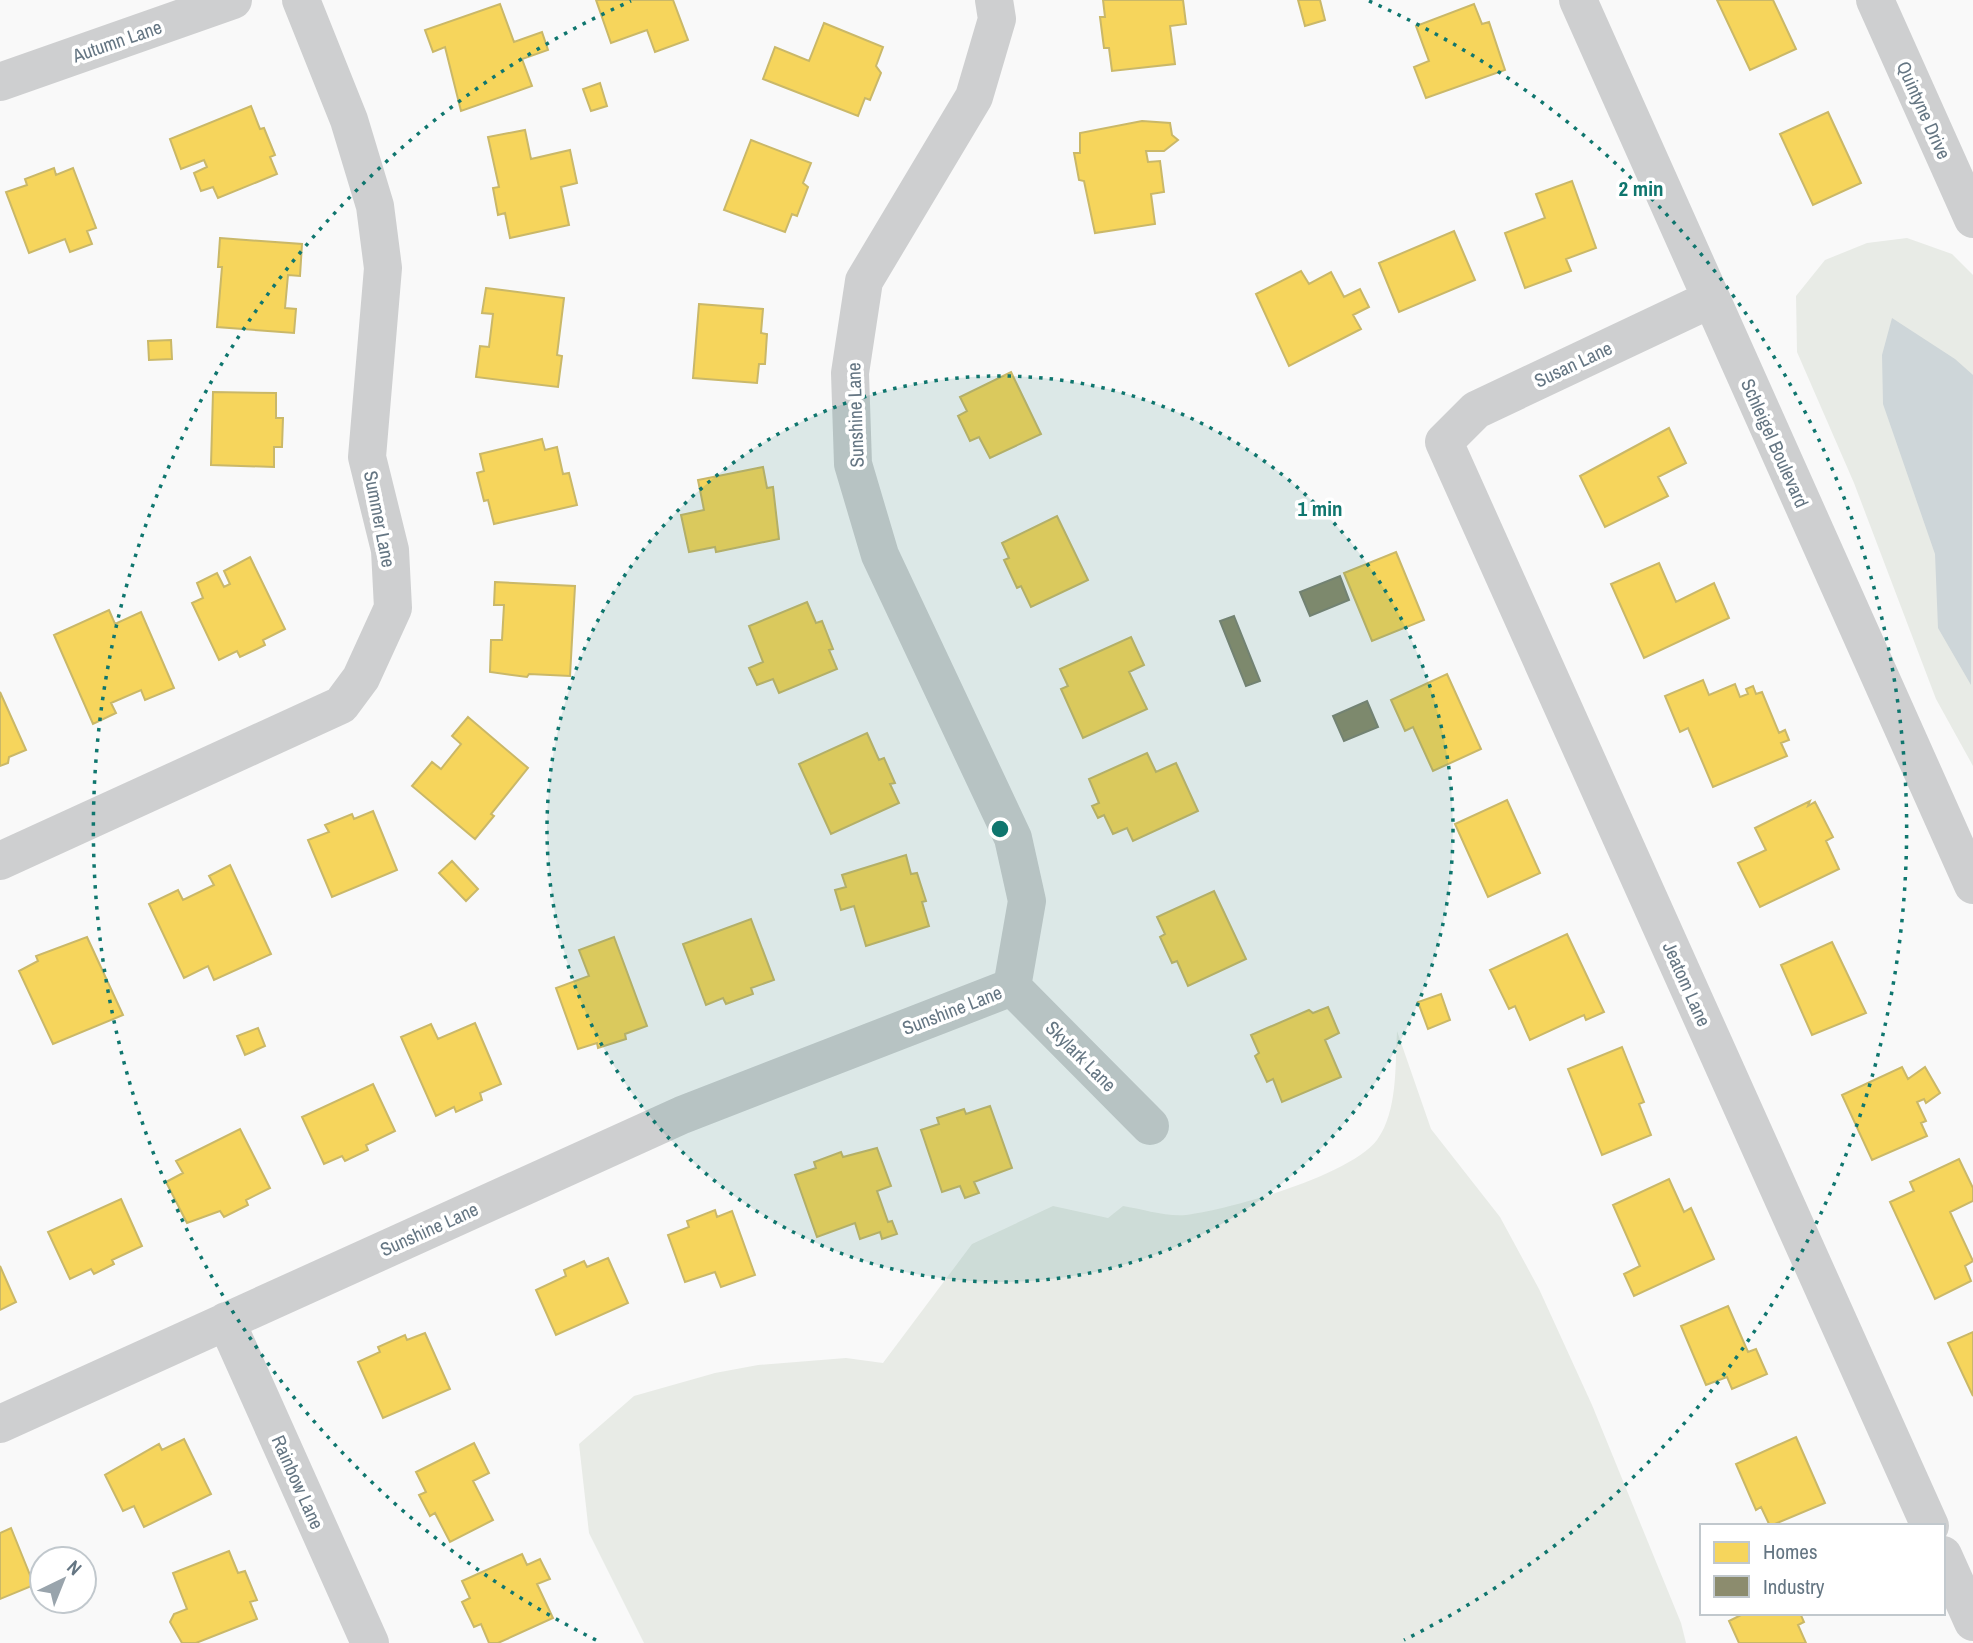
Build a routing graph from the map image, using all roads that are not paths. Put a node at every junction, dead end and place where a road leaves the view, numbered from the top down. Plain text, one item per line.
1 (233, 0) edge
2 (301, 0) edge
3 (994, 0) edge
4 (1578, 0) edge
5 (1875, 0) edge
6 (0, 82) edge
7 (1973, 219) edge
8 (1711, 299) junction
9 (1444, 442) joint
10 (0, 861) edge
11 (1973, 885) edge
12 (1012, 987) junction
13 (1150, 1126) dead end
14 (226, 1321) junction
15 (0, 1424) edge
16 (1929, 1524) edge
17 (1945, 1559) edge
18 (1973, 1622) edge
19 (370, 1643) edge

1 - 6 street, Autumn Lane
2 - 10 street, Summer Lane
3 - 12 street, Sunshine Lane
4 - 8 street, Schleigel Boulevard
5 - 7 street, Quintyne Drive
8 - 9 street, Susan Lane
8 - 11 street, Schleigel Boulevard
9 - 16 street, Jeatom Lane
12 - 13 street, Skylark Lane
12 - 14 street, Sunshine Lane
14 - 15 street, Sunshine Lane
14 - 19 street, Rainbow Lane
17 - 18 street

